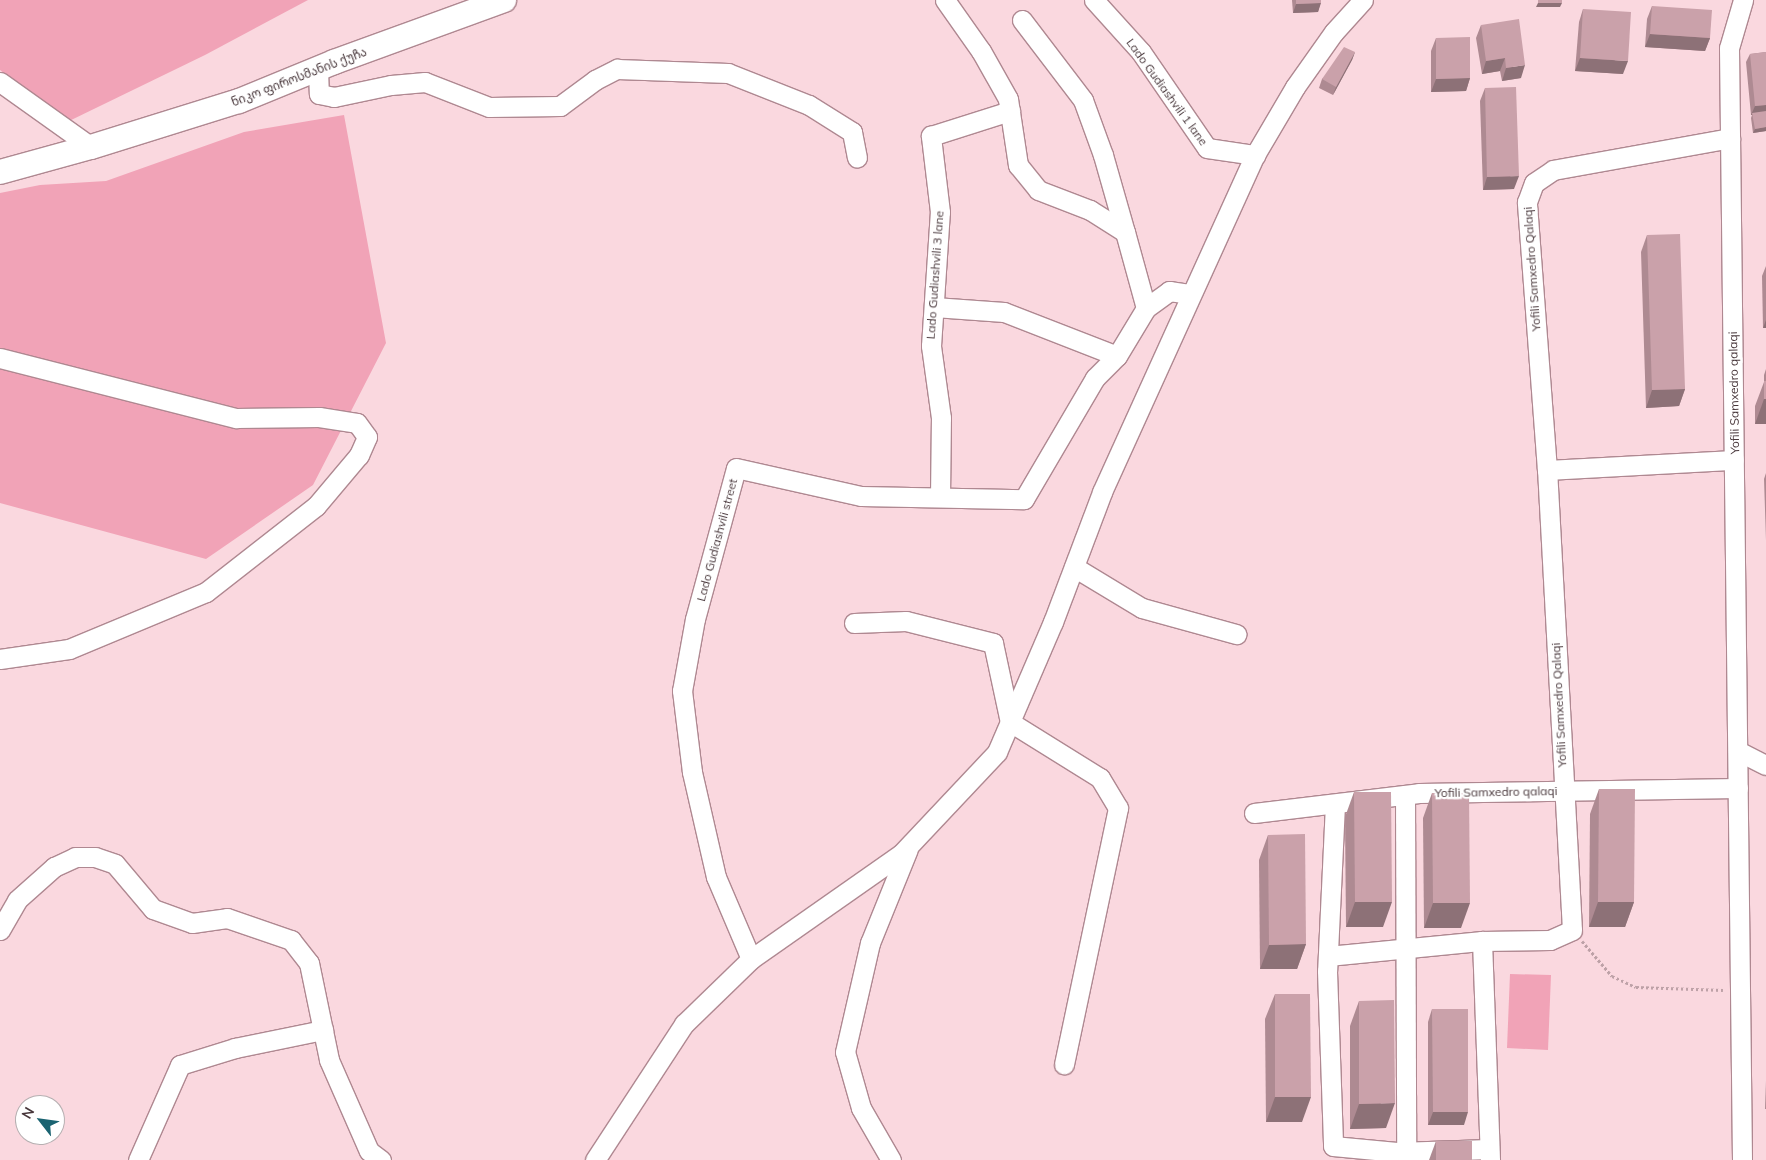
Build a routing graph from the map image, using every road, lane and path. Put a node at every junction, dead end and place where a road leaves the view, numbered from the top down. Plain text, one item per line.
1 (504, 0) edge
2 (945, 0) edge
3 (1094, 0) edge
4 (1363, 0) edge
5 (1743, 0) edge
6 (1022, 20) dead end
7 (318, 69) junction
8 (0, 82) edge
9 (1010, 111) junction
10 (1730, 138) junction
11 (91, 147) junction
12 (1255, 155) junction
13 (857, 158) dead end
14 (0, 172) edge
15 (1125, 232) junction
16 (1191, 294) junction
17 (934, 307) junction
18 (1146, 308) junction
19 (1117, 356) junction
20 (0, 358) edge
21 (1734, 460) junction
22 (1547, 470) junction
23 (940, 497) junction
24 (1074, 567) junction
25 (854, 623) dead end
26 (1236, 634) dead end
27 (0, 659) edge
28 (1010, 722) junction
29 (1738, 751) junction
30 (1766, 765) edge
31 (1738, 788) junction
32 (1564, 791) junction
33 (1405, 795) junction
34 (1335, 804) junction
35 (1254, 814) dead end
36 (911, 843) junction
37 (0, 930) edge
38 (1568, 932) junction
39 (1482, 941) junction
40 (1405, 948) junction
41 (1328, 956) junction
42 (752, 959) junction
43 (1741, 990) junction
44 (323, 1030) junction
45 (1064, 1064) dead end
46 (1406, 1151) junction
47 (1490, 1154) edge
48 (138, 1160) edge
49 (381, 1160) edge
50 (595, 1160) edge
51 (891, 1160) edge
52 (1742, 1160) edge

1 - 7 main road, ნიკო ფიროსმანის ქუჩა
2 - 9 street
3 - 12 street, Lado Gudiashvili 1 lane
4 - 12 street
5 - 10 street, Yofili Samxedro qalaqi
6 - 15 street
7 - 11 main road, ნიკო ფიროსმანის ქუჩა
7 - 13 street
8 - 11 street
9 - 15 street
9 - 17 street, Lado Gudiashvili 3 lane
10 - 21 street, Yofili Samxedro qalaqi
10 - 22 street, Yofili Samxedro Qalaqi
11 - 14 main road, ნიკო ფიროსმანის ქუჩა
12 - 16 street
15 - 18 street
16 - 18 street, Lado Gudiashvili street
16 - 24 street
17 - 19 street
17 - 23 street, Lado Gudiashvili 3 lane
18 - 19 street, Lado Gudiashvili street
19 - 23 street, Lado Gudiashvili street
20 - 27 street
21 - 22 street, Yofili Samxedro Qalaqi
21 - 29 street, Yofili Samxedro qalaqi
22 - 32 street, Yofili Samxedro Qalaqi
23 - 42 street, Lado Gudiashvili street
24 - 26 street
24 - 28 street
25 - 28 street
28 - 36 street
28 - 45 street
29 - 30 street
29 - 31 street, Yofili Samxedro qalaqi
31 - 32 street, Yofili Samxedro qalaqi
31 - 43 street, Yofili Samxedro qalaqi
32 - 33 street, Yofili Samxedro qalaqi
32 - 38 street, Yofili Samxedro Qalaqi
33 - 34 street, Yofili Samxedro qalaqi
33 - 40 street
34 - 35 street, Yofili Samxedro qalaqi
34 - 41 street
36 - 42 street
36 - 51 street
37 - 44 street
38 - 39 street
38 - 43 path
39 - 40 street
39 - 47 street
40 - 41 street
40 - 46 street
41 - 46 street
42 - 50 street
43 - 52 street, Yofili Samxedro qalaqi
44 - 48 street
44 - 49 street
46 - 47 street

